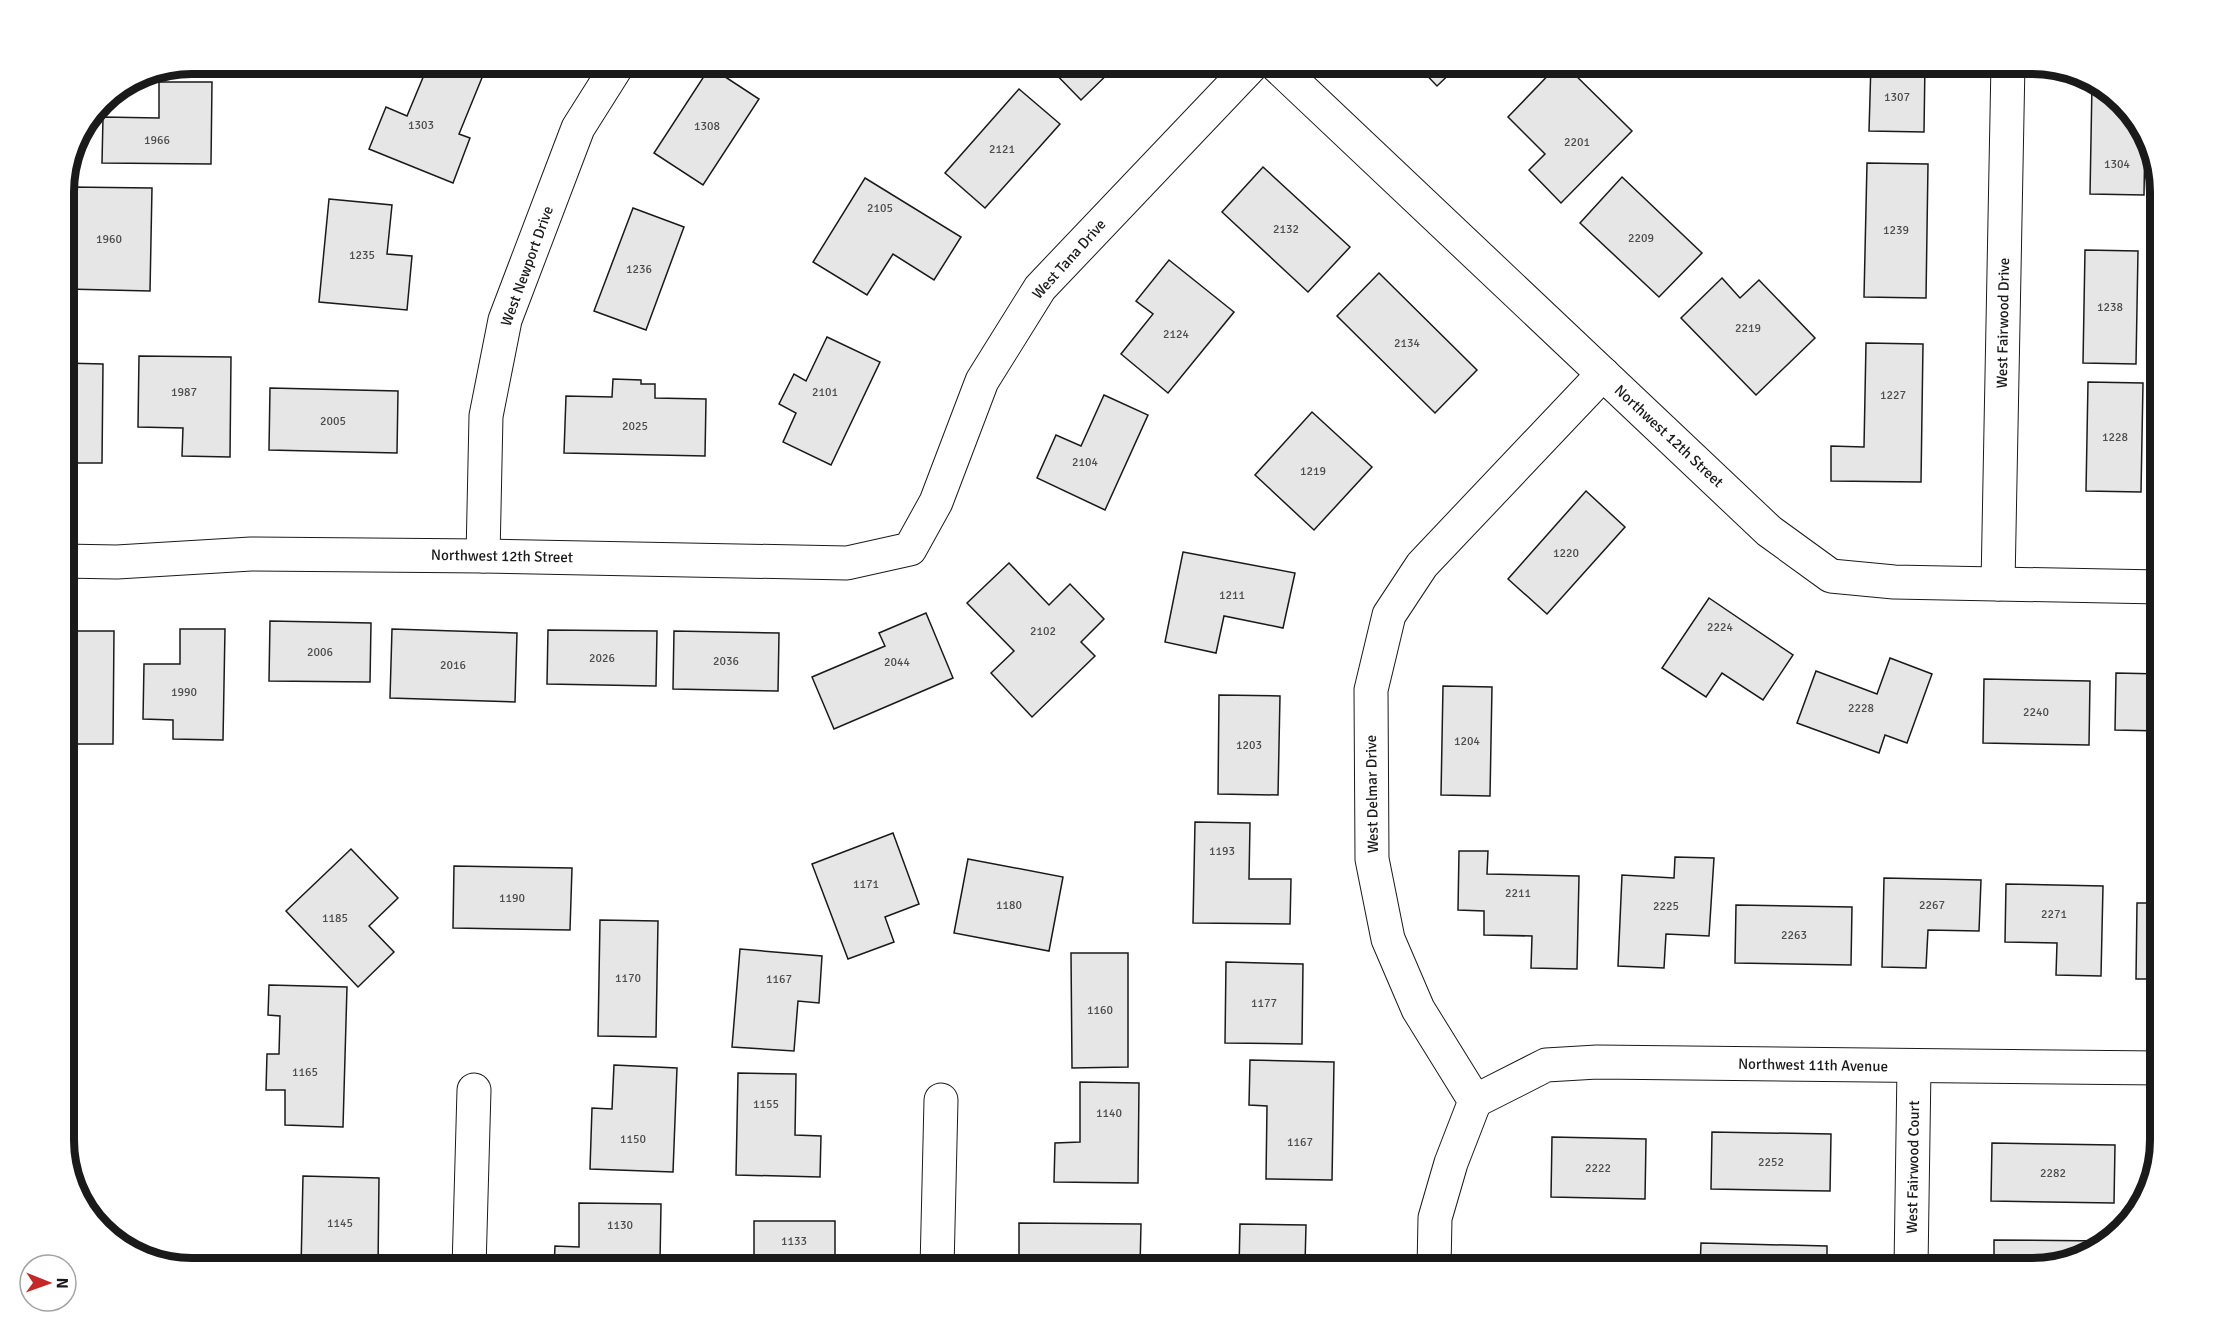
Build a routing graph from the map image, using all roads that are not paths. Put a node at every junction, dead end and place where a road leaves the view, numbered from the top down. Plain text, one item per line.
1 (612, 74) edge
2 (1244, 74) edge
3 (1286, 74) edge
4 (2008, 74) edge
5 (1603, 374) junction
6 (924, 524) joint
7 (483, 556) junction
8 (74, 561) edge
9 (1998, 584) junction
10 (2149, 587) edge
11 (1914, 1067) junction
12 (2150, 1068) edge
13 (474, 1090) dead end
14 (941, 1100) dead end
15 (1475, 1101) junction
16 (469, 1258) edge
17 (937, 1258) edge
18 (1434, 1258) edge
19 (1911, 1258) edge

1 - 7 street, West Newport Drive
2 - 6 street, West Tana Drive
3 - 5 street, Northwest 12th Street
4 - 9 street, West Fairwood Drive
5 - 9 street, Northwest 12th Street
5 - 15 street, West Delmar Drive
6 - 7 street, Northwest 12th Street
7 - 8 street, Northwest 12th Street
9 - 10 street, Northwest 12th Street
11 - 12 street, Northwest 11th Avenue
11 - 15 street, Northwest 11th Avenue
11 - 19 street, West Fairwood Court
13 - 16 street
14 - 17 street
15 - 18 street

